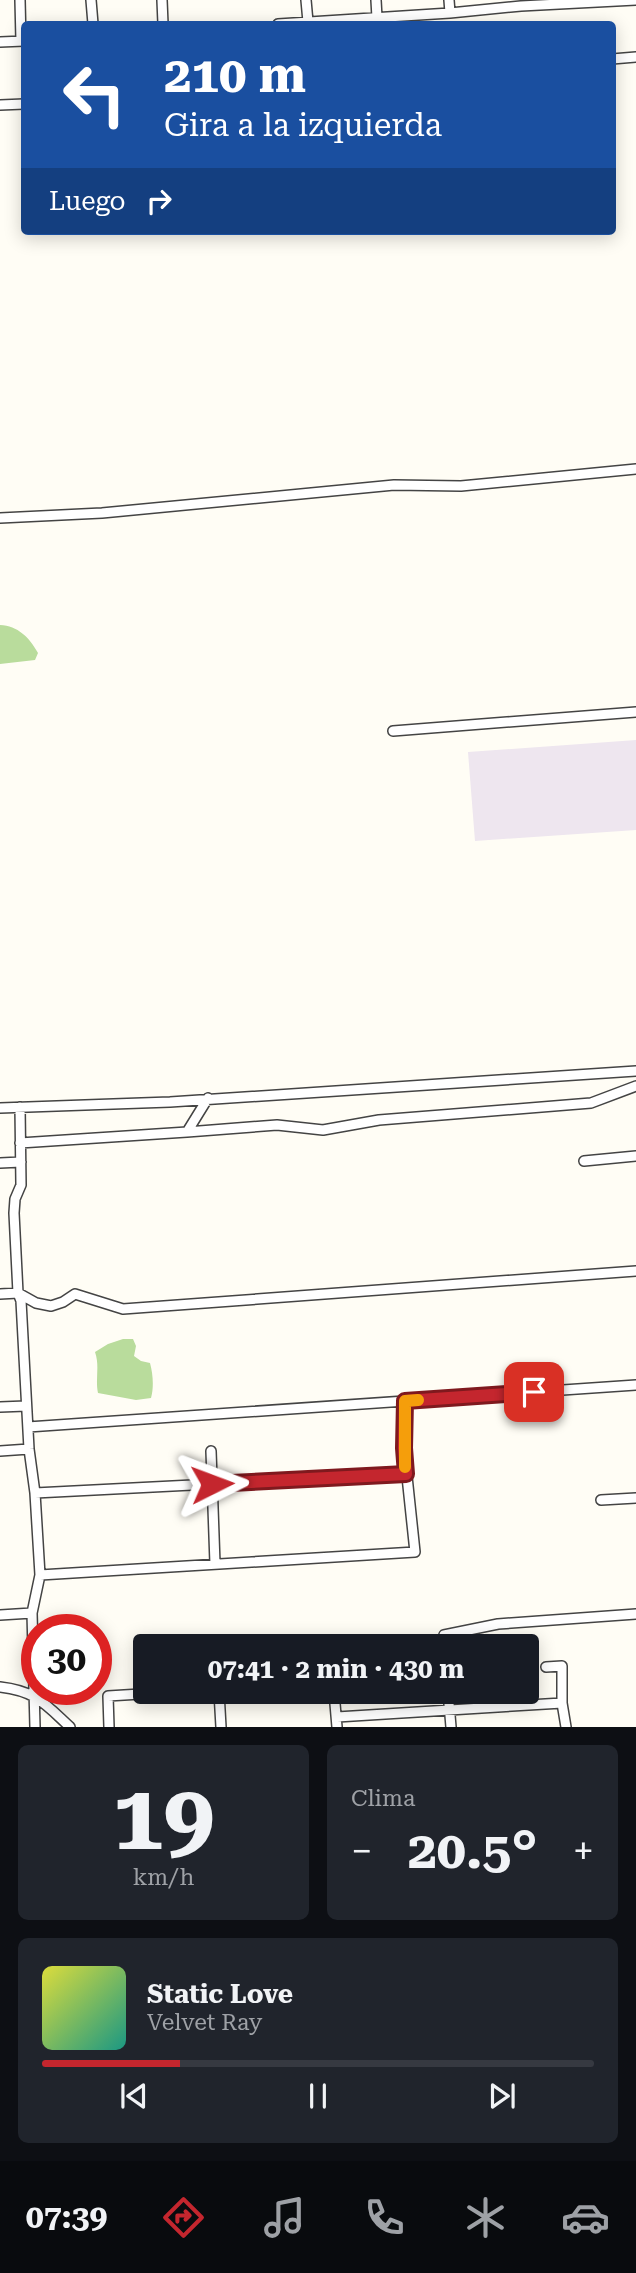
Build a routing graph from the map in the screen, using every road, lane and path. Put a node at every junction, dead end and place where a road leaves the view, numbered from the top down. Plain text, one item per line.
1 (20, 0) edge
2 (91, 0) edge
3 (162, 0) edge
4 (306, 0) edge
5 (376, 0) edge
6 (449, 0) edge
7 (592, 1) edge
8 (636, 1) edge
9 (521, 3) edge
10 (450, 13) junction
11 (377, 18) junction
12 (22, 21) edge
13 (93, 21) edge
14 (163, 21) edge
15 (308, 21) edge
16 (336, 21) edge
17 (21, 41) edge
18 (0, 42) edge
19 (636, 57) edge
20 (616, 59) edge
21 (21, 104) edge
22 (0, 105) edge
23 (636, 469) edge
24 (0, 518) edge
25 (636, 712) edge
26 (393, 731) dead end
27 (636, 1071) edge
28 (636, 1086) edge
29 (208, 1098) junction
30 (20, 1107) junction
31 (0, 1108) edge
32 (187, 1132) junction
33 (20, 1143) junction
34 (636, 1156) edge
35 (584, 1161) dead end
36 (21, 1162) junction
37 (0, 1163) edge
38 (636, 1271) edge
39 (18, 1293) junction
40 (0, 1294) edge
41 (636, 1385) edge
42 (405, 1401) junction
43 (26, 1406) junction
44 (0, 1407) edge
45 (28, 1427) junction
46 (29, 1449) junction
47 (0, 1451) edge
48 (211, 1451) dead end
49 (406, 1474) junction
50 (212, 1484) junction
51 (35, 1493) junction
52 (636, 1498) edge
53 (601, 1500) dead end
54 (215, 1564) junction
55 (40, 1575) junction
56 (32, 1613) joint
57 (0, 1615) edge
58 (636, 1615) edge
59 (449, 1634) edge
60 (546, 1667) dead end
61 (0, 1686) edge
62 (21, 1690) edge
63 (133, 1694) edge
64 (562, 1703) junction
65 (220, 1704) edge
66 (335, 1704) edge
67 (449, 1704) edge
68 (35, 1705) edge
69 (46, 1705) edge
70 (449, 1709) junction
71 (337, 1722) edge
72 (35, 1727) edge
73 (70, 1727) edge
74 (109, 1727) edge
75 (221, 1727) edge
76 (451, 1727) edge
77 (566, 1727) edge

1 - 12 street
2 - 13 street
3 - 14 street
4 - 15 street
5 - 11 street
6 - 10 street
7 - 8 street
7 - 9 street
9 - 10 street
10 - 11 street
11 - 16 street
17 - 18 street
19 - 20 street
21 - 22 street
23 - 24 street
25 - 26 street
27 - 29 street
28 - 32 street
29 - 30 street
29 - 32 street
30 - 31 street
30 - 33 street
32 - 33 street
33 - 36 street
34 - 35 street
36 - 37 street
36 - 39 street
38 - 39 street
39 - 40 street
39 - 43 street
41 - 42 street
42 - 45 street
42 - 49 street
43 - 44 street
43 - 45 street
45 - 46 street
46 - 47 street
46 - 51 street
48 - 50 street
49 - 50 street
49 - 54 street
50 - 51 street
50 - 54 street
51 - 55 street
52 - 53 street
54 - 55 street
55 - 56 street
56 - 57 street
58 - 59 street
60 - 64 street
61 - 62 street
63 - 74 street
64 - 70 street
64 - 77 street
65 - 75 street
66 - 71 street
67 - 70 street
68 - 72 street
69 - 73 street
70 - 71 street
70 - 76 street

